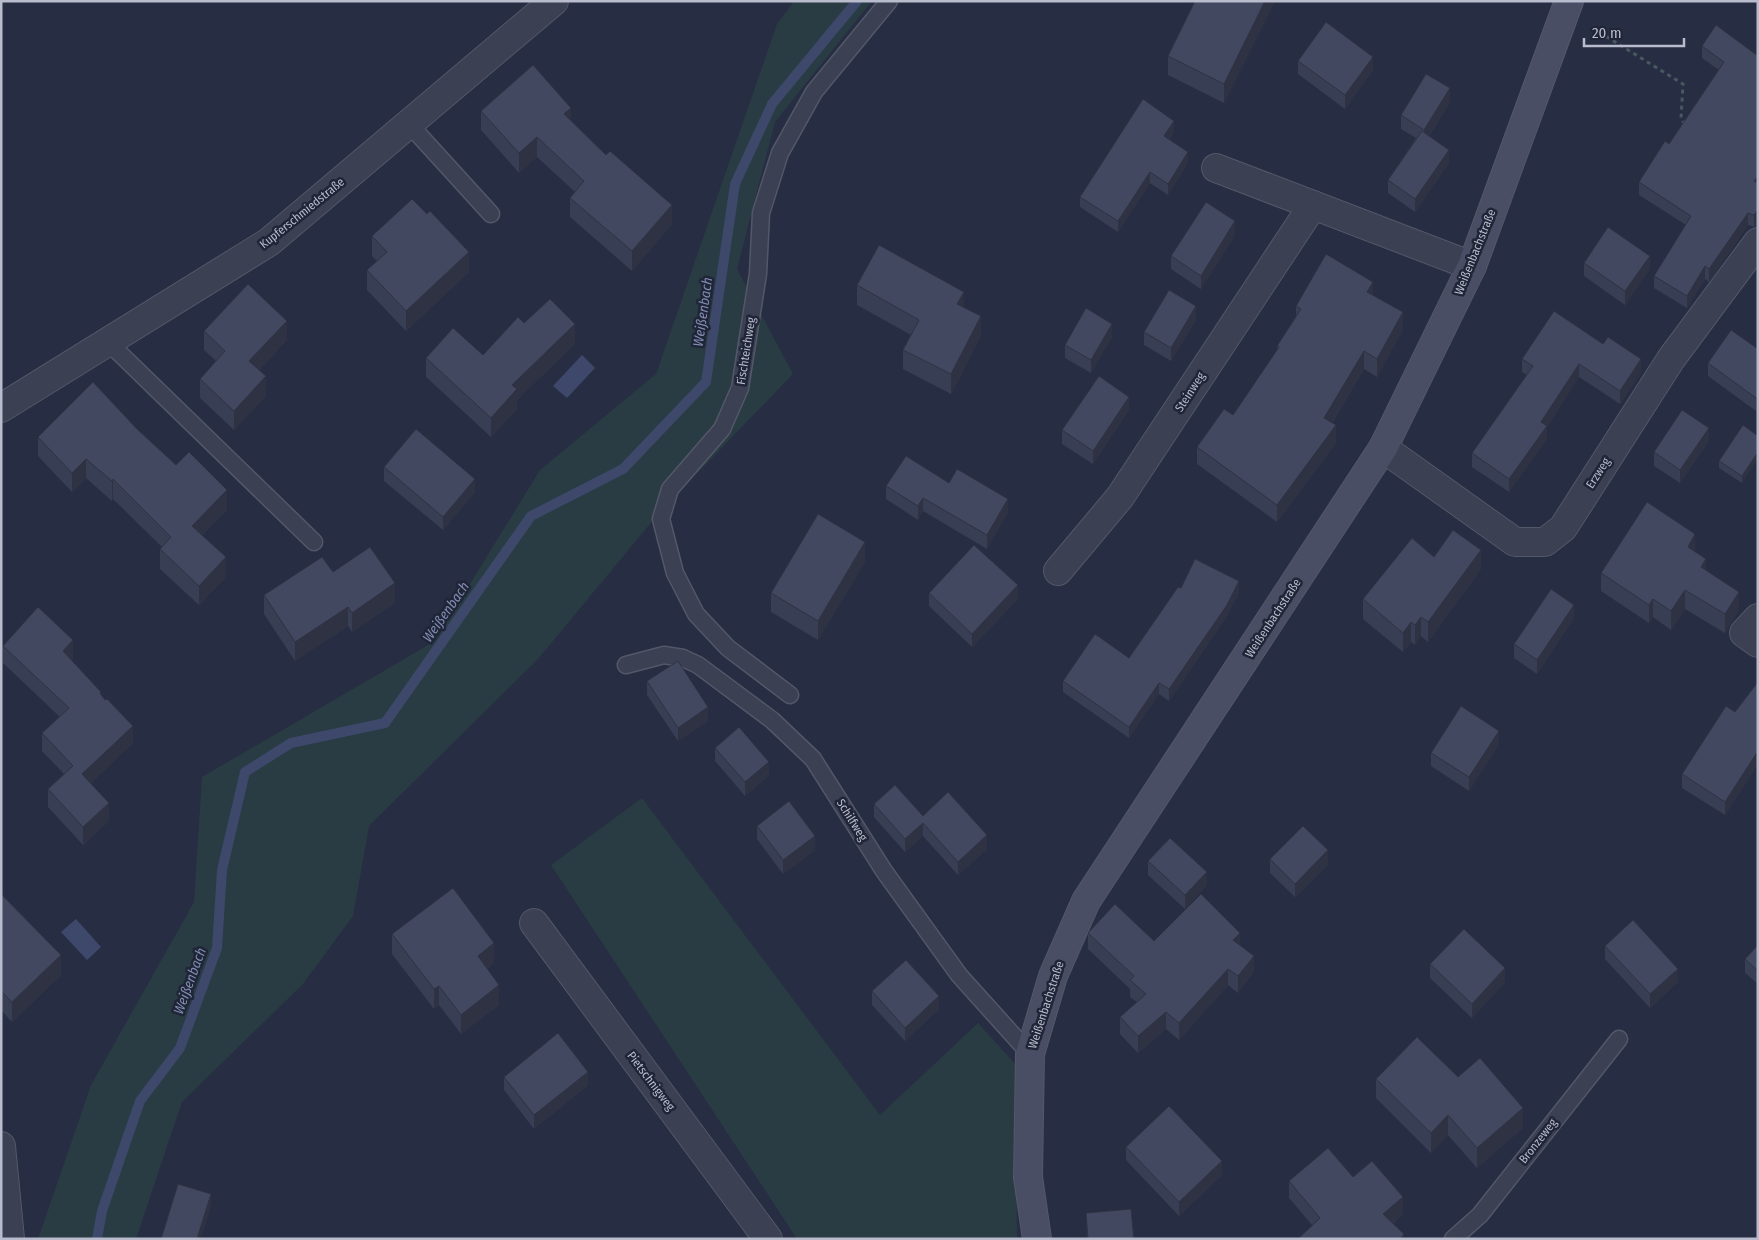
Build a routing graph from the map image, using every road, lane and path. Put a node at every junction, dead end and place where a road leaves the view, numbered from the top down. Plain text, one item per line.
1 (554, 1) edge
2 (889, 1) edge
3 (1566, 9) edge
4 (409, 124) junction
5 (1688, 131) edge
6 (1216, 168) dead end
7 (1313, 205) junction
8 (491, 214) dead end
9 (1758, 242) edge
10 (1472, 266) junction
11 (108, 342) junction
12 (1, 408) edge
13 (1383, 448) junction
14 (314, 542) dead end
15 (1058, 571) dead end
16 (1758, 618) edge
17 (1758, 644) edge
18 (626, 664) dead end
19 (790, 695) dead end
20 (534, 923) dead end
21 (1619, 1039) dead end
22 (1030, 1054) junction
23 (1, 1146) edge
24 (10, 1239) edge
25 (768, 1239) edge
26 (1037, 1239) edge
27 (1453, 1239) edge

1 - 4 street, Kupferschmiedstraße
2 - 19 lane, Fischteichweg
3 - 5 path
3 - 10 main road, Weißenbachstraße
4 - 8 lane
4 - 11 street, Kupferschmiedstraße
6 - 7 street
7 - 10 street
7 - 15 street, Steinweg
9 - 13 street, Erzweg
10 - 13 main road, Weißenbachstraße
11 - 12 street, Kupferschmiedstraße
11 - 14 lane
13 - 22 main road, Weißenbachstraße
16 - 17 street
18 - 22 lane, Schilfweg
20 - 25 street, Pietschnigweg
21 - 27 lane, Bronzeweg
22 - 26 main road, Weißenbachstraße
23 - 24 street

